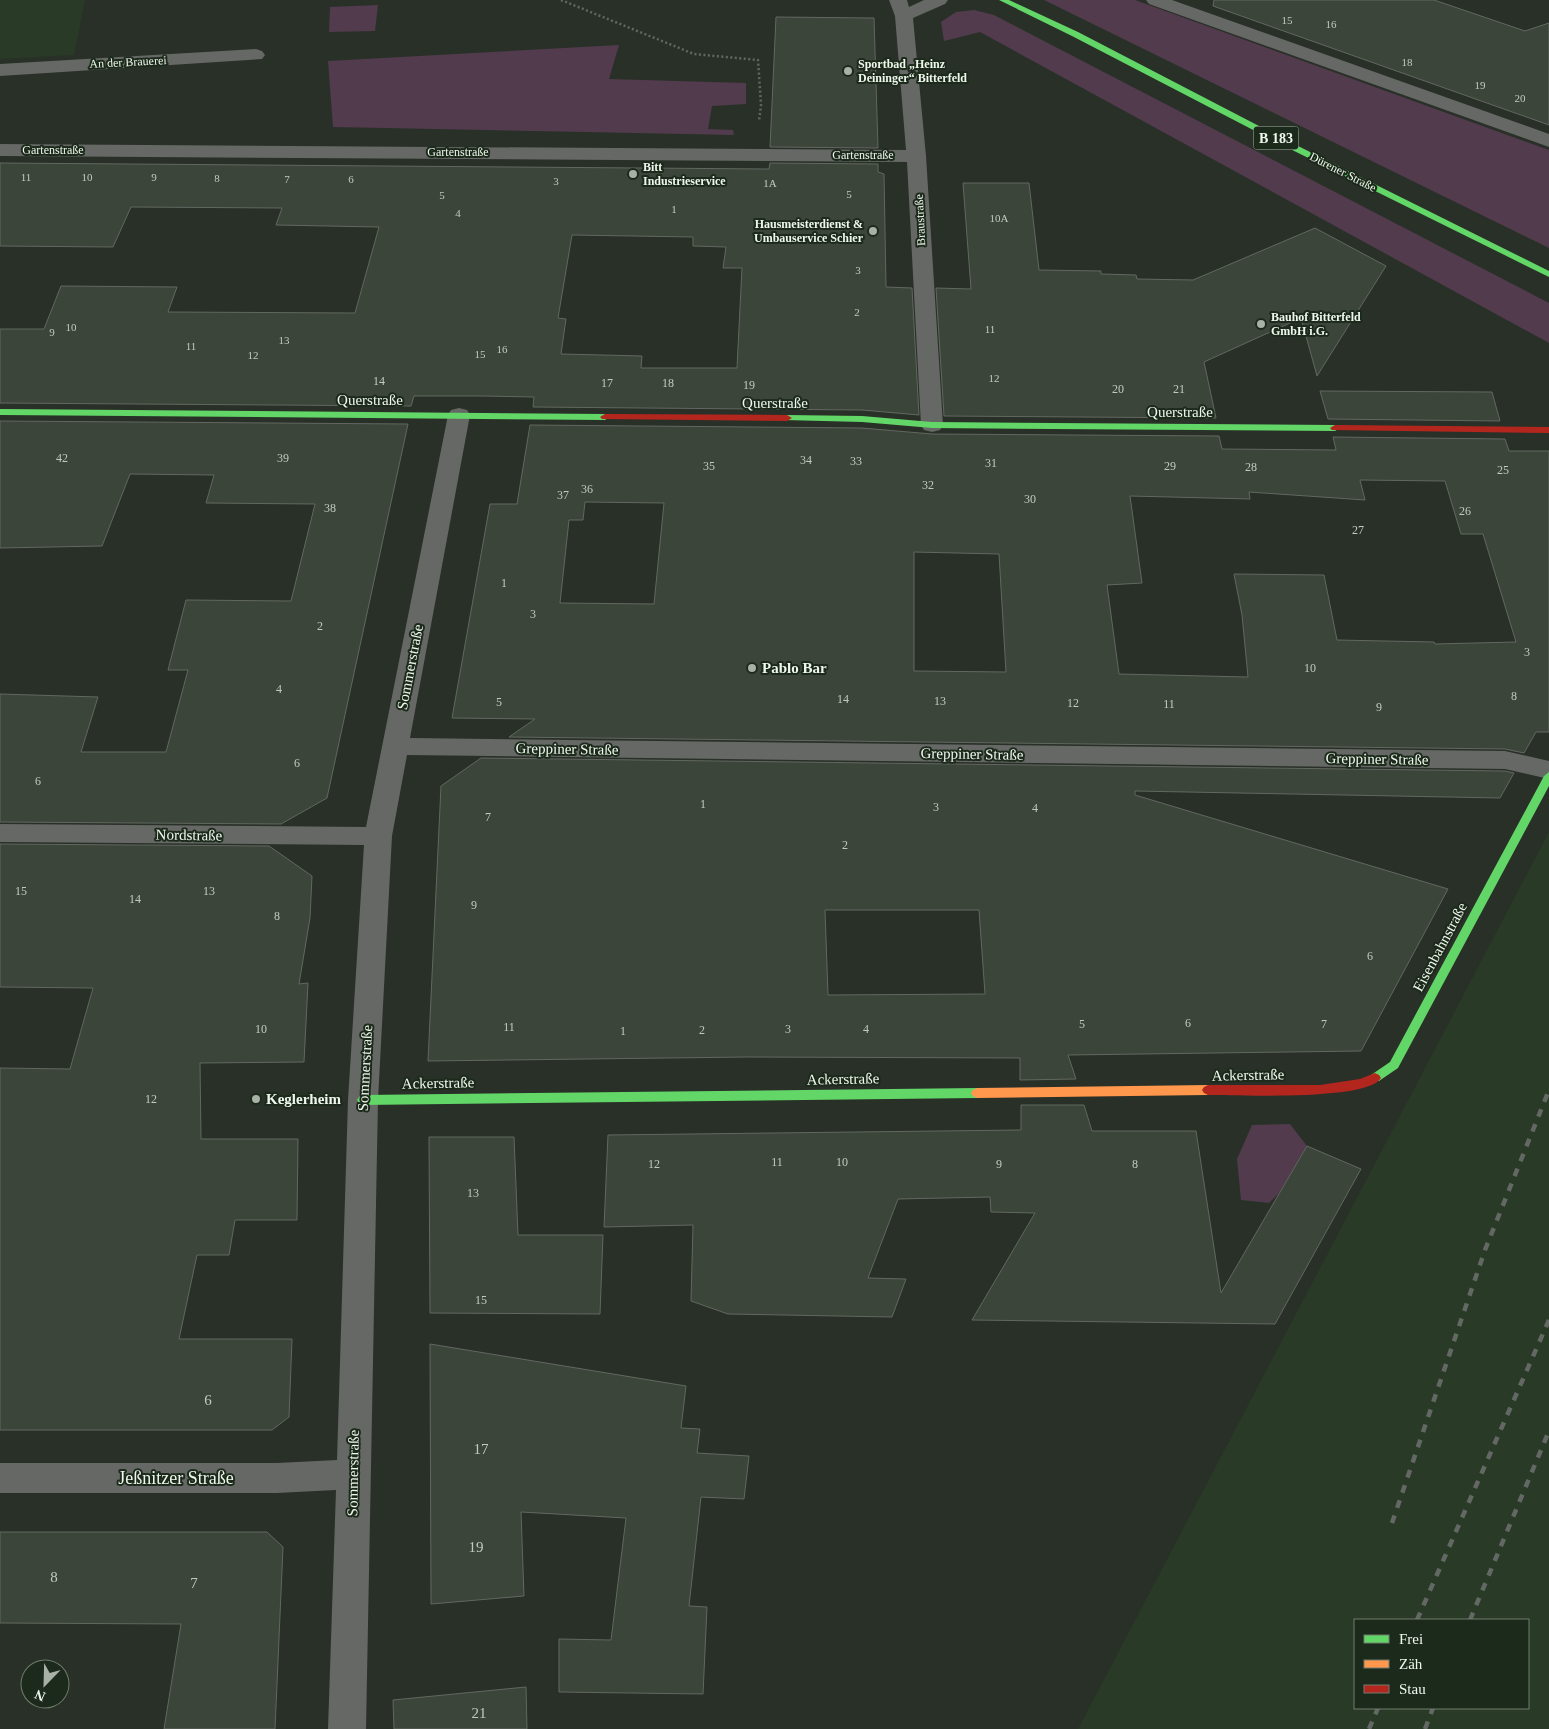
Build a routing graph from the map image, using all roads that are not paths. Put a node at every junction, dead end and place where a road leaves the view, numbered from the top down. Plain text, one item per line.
1 (939, 0) edge
2 (1003, 0) edge
3 (1155, 0) edge
4 (901, 8) edge
5 (256, 55) dead end
6 (0, 70) edge
7 (1549, 141) edge
8 (0, 150) edge
9 (916, 156) junction
10 (1549, 274) edge
11 (0, 412) edge
12 (459, 415) junction
13 (932, 424) junction
14 (1549, 430) edge
15 (394, 746) junction
16 (1549, 770) edge
17 (1549, 776) edge
18 (0, 834) edge
19 (378, 836) junction
20 (1323, 1089) joint
21 (363, 1100) junction
22 (352, 1474) junction
23 (0, 1478) edge
24 (347, 1729) edge

1 - 4 street, Braustraße
2 - 10 street, Dürener Straße / B 183
3 - 7 street
4 - 9 street, Braustraße
5 - 6 street, An der Brauerei
8 - 9 street, Gartenstraße
9 - 13 street, Braustraße
11 - 12 street, Querstraße
12 - 13 street, Querstraße
12 - 15 street, Sommerstraße
13 - 14 street, Querstraße
15 - 16 street, Greppiner Straße
15 - 19 street, Sommerstraße
17 - 20 street, Eisenbahnstraße
18 - 19 street, Nordstraße
19 - 21 street, Sommerstraße
20 - 21 street, Ackerstraße
21 - 22 street, Sommerstraße
22 - 23 street, Jeßnitzer Straße
22 - 24 street, Sommerstraße

